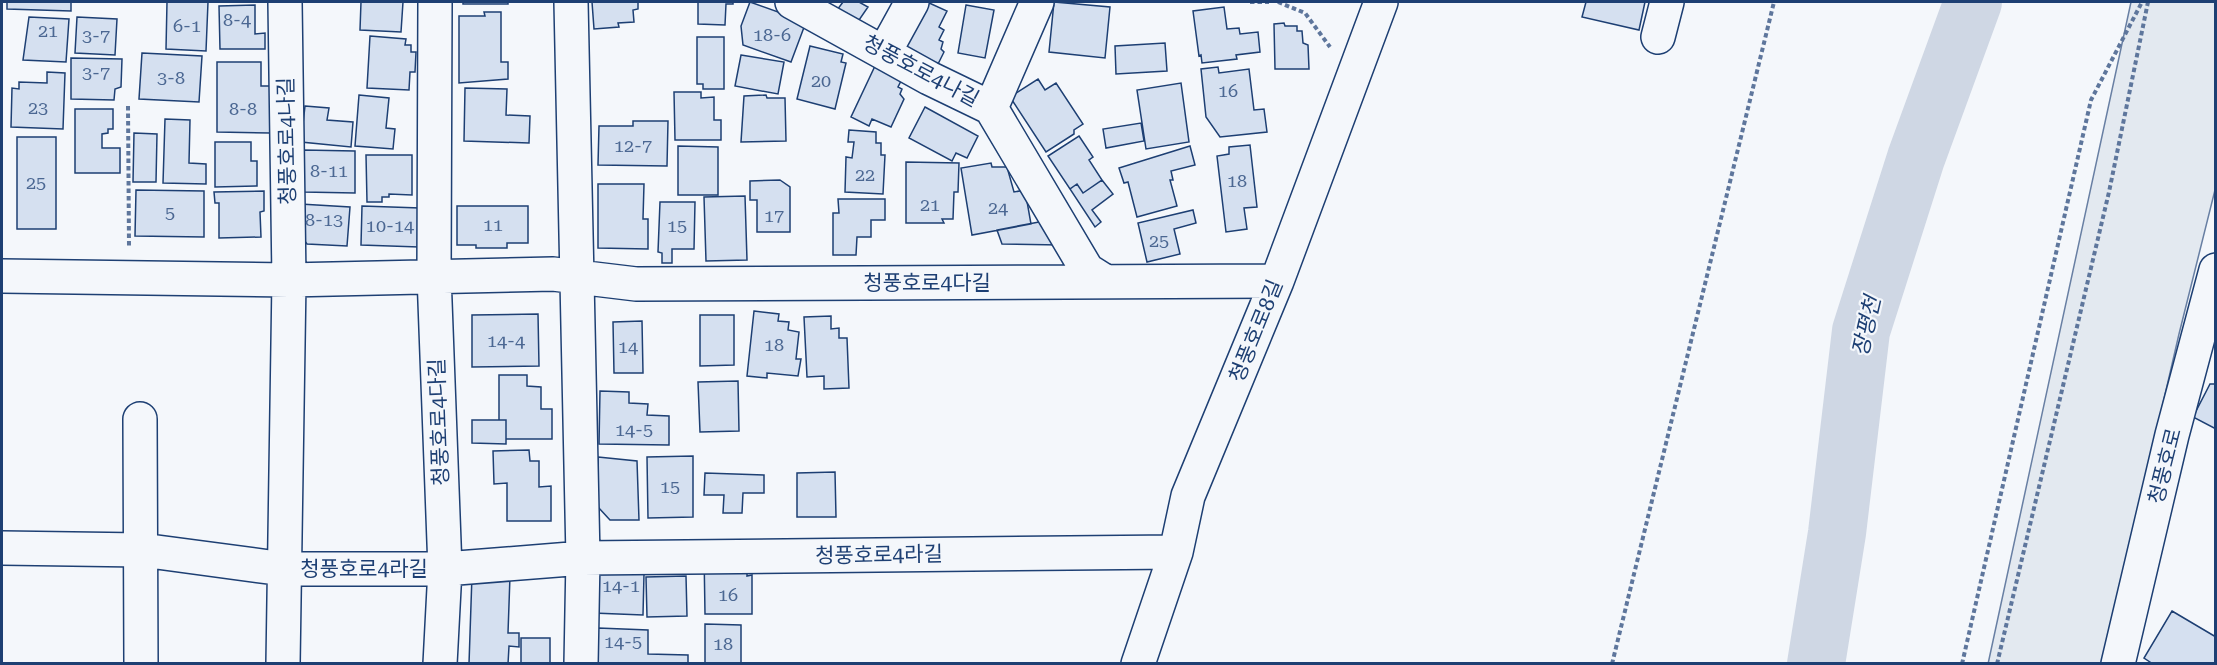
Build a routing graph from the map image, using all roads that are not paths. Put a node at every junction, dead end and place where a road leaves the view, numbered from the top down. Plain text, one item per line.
1 (285, 2) edge
2 (435, 2) edge
3 (571, 2) edge
4 (792, 2) edge
5 (912, 2) edge
6 (1036, 2) edge
7 (1381, 2) edge
8 (1667, 2) edge
9 (1658, 37) dead end
10 (884, 52) junction
11 (992, 108) junction
12 (2216, 270) edge
13 (2, 276) edge
14 (434, 276) junction
15 (577, 279) junction
16 (289, 280) junction
17 (1277, 281) junction
18 (1106, 282) junction
19 (2206, 343) edge
20 (140, 419) dead end
21 (2, 548) edge
22 (142, 550) junction
23 (1176, 552) junction
24 (583, 558) junction
25 (445, 568) junction
26 (284, 569) junction
27 (141, 663) edge
28 (283, 663) edge
29 (440, 663) edge
30 (582, 663) edge
31 (1138, 663) edge
32 (2118, 663) edge

1 - 16 street, 청풍호로4나길
2 - 14 street
3 - 15 street
4 - 10 street, 청풍호로4나길
5 - 10 street
6 - 11 street
7 - 17 street, 청풍호로8길
8 - 9 street
10 - 11 street, 청풍호로4나길
11 - 18 street, 청풍호로4나길
12 - 19 street, 청풍호로
13 - 16 street, 청풍호로4다길
14 - 15 street, 청풍호로4다길
14 - 16 street, 청풍호로4다길
14 - 25 street, 청풍호로4다길
15 - 18 street, 청풍호로4다길
15 - 24 street
16 - 26 street
17 - 18 street, 청풍호로4다길
17 - 23 street, 청풍호로8길
19 - 32 street, 청풍호로
20 - 22 street
21 - 22 street, 청풍호로4라길
22 - 26 street, 청풍호로4라길
22 - 27 street
23 - 24 street, 청풍호로4라길
23 - 31 street, 청풍호로8길
24 - 25 street, 청풍호로4라길
24 - 30 street
25 - 26 street, 청풍호로4라길
25 - 29 street, 청풍호로4라길
26 - 28 street, 청풍호로4라길

